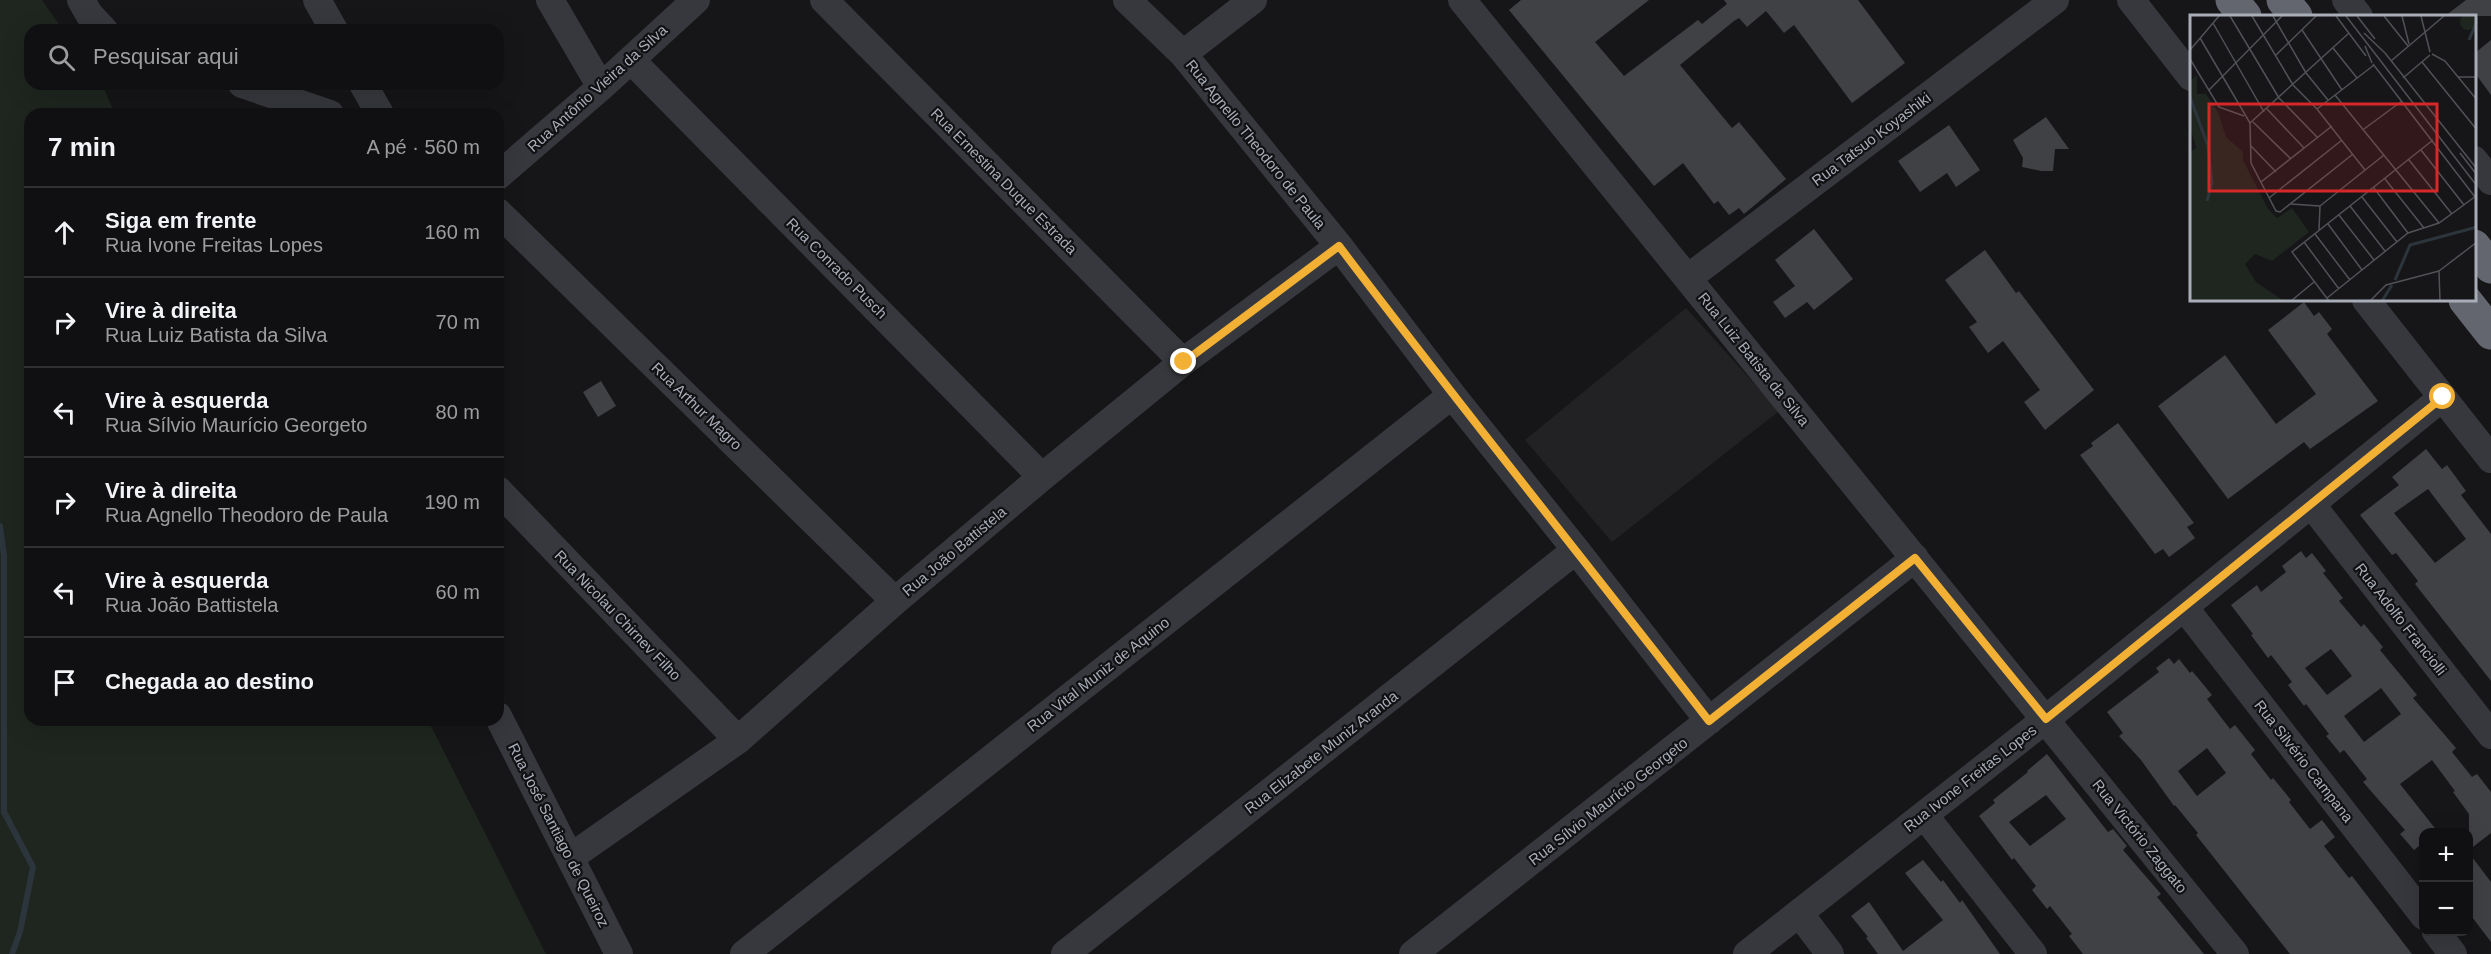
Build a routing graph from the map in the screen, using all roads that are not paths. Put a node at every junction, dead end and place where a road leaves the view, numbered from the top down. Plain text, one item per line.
1 (81, 0) edge
2 (317, 0) edge
3 (550, 0) edge
4 (696, 0) edge
5 (824, 0) edge
6 (1127, 0) edge
7 (1253, 0) edge
8 (1462, 0) edge
9 (2055, 0) edge
10 (2130, 0) edge
11 (2232, 0) edge
12 (2283, 0) edge
13 (2346, 0) edge
14 (2244, 15) edge
15 (2295, 15) edge
16 (2359, 15) edge
17 (98, 24) edge
18 (331, 24) edge
19 (1183, 54) junction
20 (631, 60) junction
21 (2190, 76) edge
22 (601, 87) junction
23 (260, 90) edge
24 (366, 90) edge
25 (312, 108) edge
26 (377, 108) edge
27 (2476, 161) edge
28 (504, 171) edge
29 (2491, 181) edge
30 (504, 218) edge
31 (1339, 246) junction
32 (2476, 247) edge
33 (2491, 267) edge
34 (1688, 278) junction
35 (2369, 302) edge
36 (2467, 302) edge
37 (2491, 333) edge
38 (1184, 362) junction
39 (1452, 395) junction
40 (2443, 397) junction
41 (2491, 459) edge
42 (1042, 477) junction
43 (504, 496) edge
44 (2311, 504) junction
45 (1576, 550) junction
46 (1915, 558) junction
47 (895, 600) junction
48 (2184, 607) junction
49 (2046, 719) junction
50 (1709, 721) junction
51 (503, 726) edge
52 (2491, 735) edge
53 (738, 740) junction
54 (1924, 815) junction
55 (571, 857) junction
56 (2419, 910) edge
57 (1799, 913) junction
58 (2439, 936) edge
59 (619, 954) edge
60 (744, 954) edge
61 (1065, 954) edge
62 (1413, 954) edge
63 (1747, 954) edge
64 (1830, 954) edge
65 (2033, 954) edge
66 (2235, 954) edge
67 (2453, 954) edge

1 - 17 street
2 - 18 street
3 - 22 street
4 - 20 street, Rua Antônio Vieira da Silva
5 - 38 street, Rua Ernestina Duque Estrada
6 - 19 street, Rua Agnello Theodoro de Paula
7 - 19 street
8 - 34 street, Rua Luiz Batista da Silva
9 - 34 street, Rua Tatsuo Koyashiki
10 - 21 street
11 - 14 highway
12 - 15 highway
13 - 16 street
19 - 31 street, Rua Agnello Theodoro de Paula
20 - 22 street, Rua Antônio Vieira da Silva
20 - 42 street, Rua Conrado Pusch
22 - 28 street, Rua Antônio Vieira da Silva
23 - 25 street
24 - 26 street
27 - 29 street
30 - 47 street, Rua Arthur Magro
31 - 38 street, Rua João Battistela
31 - 39 street, Rua Agnello Theodoro de Paula
32 - 33 highway
34 - 46 street, Rua Luiz Batista da Silva
35 - 40 street
36 - 37 highway
38 - 42 street, Rua João Battistela
39 - 45 street, Rua Agnello Theodoro de Paula
39 - 60 street, Rua Vital Muniz de Aquino
40 - 41 street
40 - 44 street, Rua Ivone Freitas Lopes
42 - 47 street, Rua João Battistela
43 - 53 street, Rua Nicolau Chirnev Filho
44 - 48 street, Rua Ivone Freitas Lopes
44 - 52 street, Rua Adolfo Franciolli
45 - 50 street, Rua Agnello Theodoro de Paula
45 - 61 street, Rua Elizabete Muniz Aranda
46 - 49 street, Rua Luiz Batista da Silva
46 - 50 street, Rua Sílvio Maurício Georgeto
47 - 53 street, Rua João Battistela
48 - 49 street, Rua Ivone Freitas Lopes
48 - 56 street, Rua Silvério Campana
49 - 54 street, Rua Ivone Freitas Lopes
49 - 66 street, Rua Victório Zaggato
50 - 62 street, Rua Sílvio Maurício Georgeto
51 - 55 street, Rua José Santiago de Queiroz
53 - 55 street, Rua João Battistela
54 - 57 street, Rua Ivone Freitas Lopes
54 - 65 street
55 - 59 street, Rua José Santiago de Queiroz
57 - 63 street, Rua Ivone Freitas Lopes
57 - 64 street
58 - 67 street

